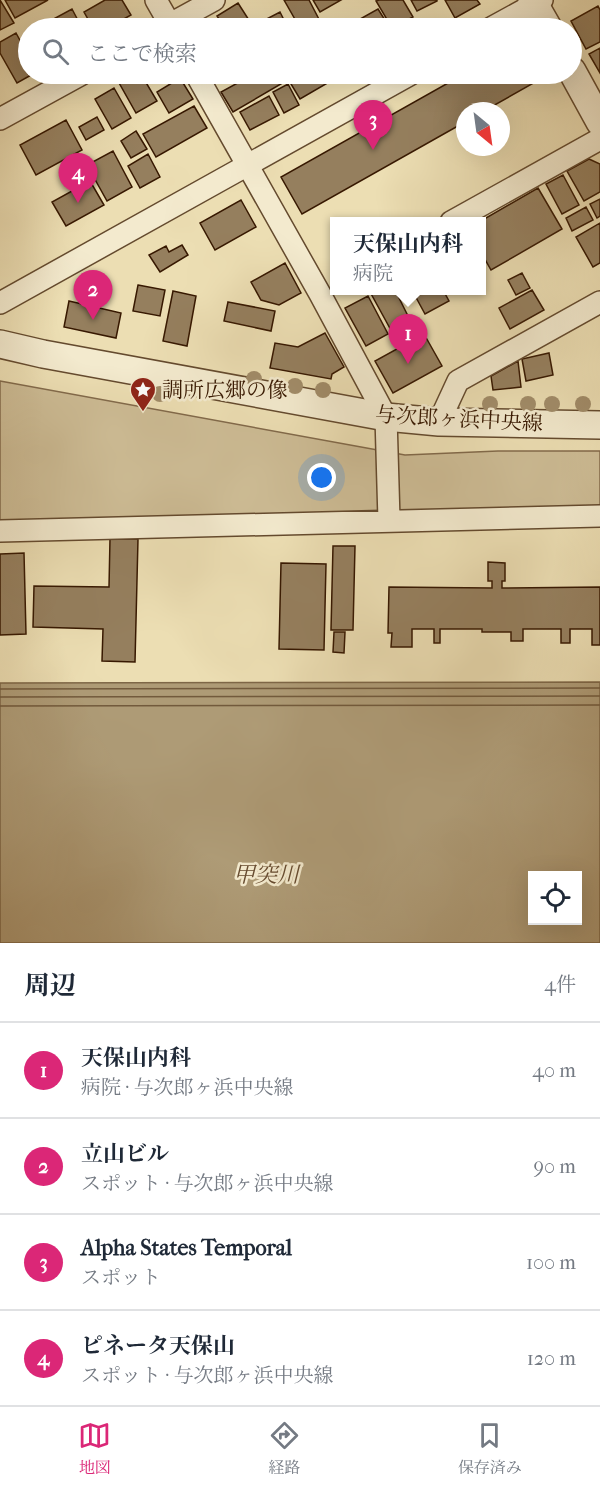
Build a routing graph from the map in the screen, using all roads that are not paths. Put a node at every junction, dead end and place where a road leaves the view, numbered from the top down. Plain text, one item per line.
1 (156, 0) edge
2 (214, 0) edge
3 (536, 1) edge
4 (164, 18) edge
5 (183, 18) edge
6 (507, 18) edge
7 (544, 18) edge
8 (64, 84) edge
9 (202, 84) edge
10 (393, 84) edge
11 (579, 84) edge
12 (0, 119) edge
13 (600, 122) edge
14 (600, 139) edge
15 (247, 166) junction
16 (460, 217) edge
17 (327, 290) edge
18 (600, 302) edge
19 (0, 303) edge
20 (0, 344) edge
21 (386, 417) junction
22 (439, 422) junction
23 (600, 425) edge
24 (600, 516) edge
25 (389, 520) junction
26 (0, 531) edge

1 - 4 street
2 - 5 street
3 - 6 street
3 - 7 street
8 - 12 street
9 - 15 street
10 - 15 street
11 - 13 street
14 - 16 street
15 - 17 street
15 - 19 street
17 - 21 street
18 - 22 street
20 - 21 street, 与次郎ヶ浜中央線
21 - 22 street, 与次郎ヶ浜中央線
21 - 25 street
22 - 23 street, 与次郎ヶ浜中央線
24 - 25 street
25 - 26 street

